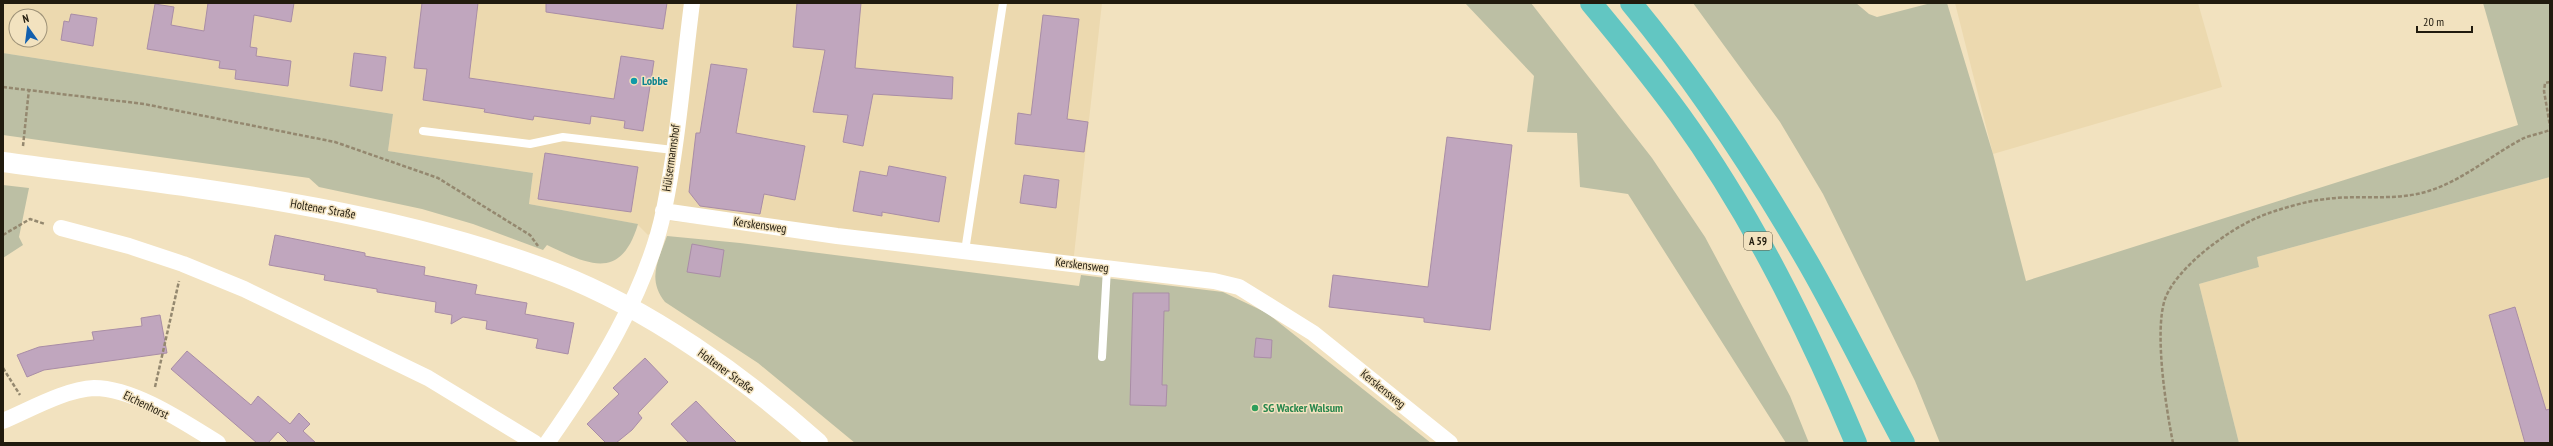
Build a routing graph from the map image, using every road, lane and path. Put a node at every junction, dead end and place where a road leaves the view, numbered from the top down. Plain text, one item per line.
1 (692, 3) edge
2 (1003, 3) edge
3 (1591, 3) edge
4 (1631, 3) edge
5 (2550, 82) edge
6 (3, 87) edge
7 (29, 89) junction
8 (2550, 126) edge
9 (2550, 130) edge
10 (423, 131) dead end
11 (673, 150) junction
12 (12, 163) edge
13 (663, 210) junction
14 (61, 228) joint
15 (3, 236) edge
16 (539, 248) dead end
17 (965, 251) junction
18 (183, 264) junction
19 (1107, 268) junction
20 (629, 308) junction
21 (1102, 357) dead end
22 (1861, 365) junction
23 (3, 368) edge
24 (150, 405) junction
25 (30, 410) junction
26 (3, 422) edge
27 (218, 443) edge
28 (535, 443) edge
29 (546, 443) edge
30 (818, 443) edge
31 (1450, 443) edge
32 (1856, 443) edge
33 (1894, 443) edge
34 (1904, 443) edge
35 (2173, 443) edge

1 - 11 street, Hülsermannshof
2 - 17 lane
3 - 32 highway, A 59
4 - 22 highway, A 59
5 - 8 path
6 - 7 path
7 - 12 path
7 - 16 path
9 - 35 path
10 - 11 lane
11 - 13 street, Hülsermannshof
12 - 20 street, Holtener Straße
13 - 17 street, Kerskensweg
13 - 20 street, Hülsermannshof
14 - 15 path
14 - 18 street
17 - 19 street, Kerskensweg
18 - 24 path
18 - 28 street
19 - 21 lane
19 - 31 street, Kerskensweg
20 - 29 street
20 - 30 street, Holtener Straße
22 - 33 highway, A 59
22 - 34 highway
23 - 25 path
24 - 25 street, Eichenhorst
24 - 27 street, Eichenhorst
25 - 26 street, Eichenhorst

